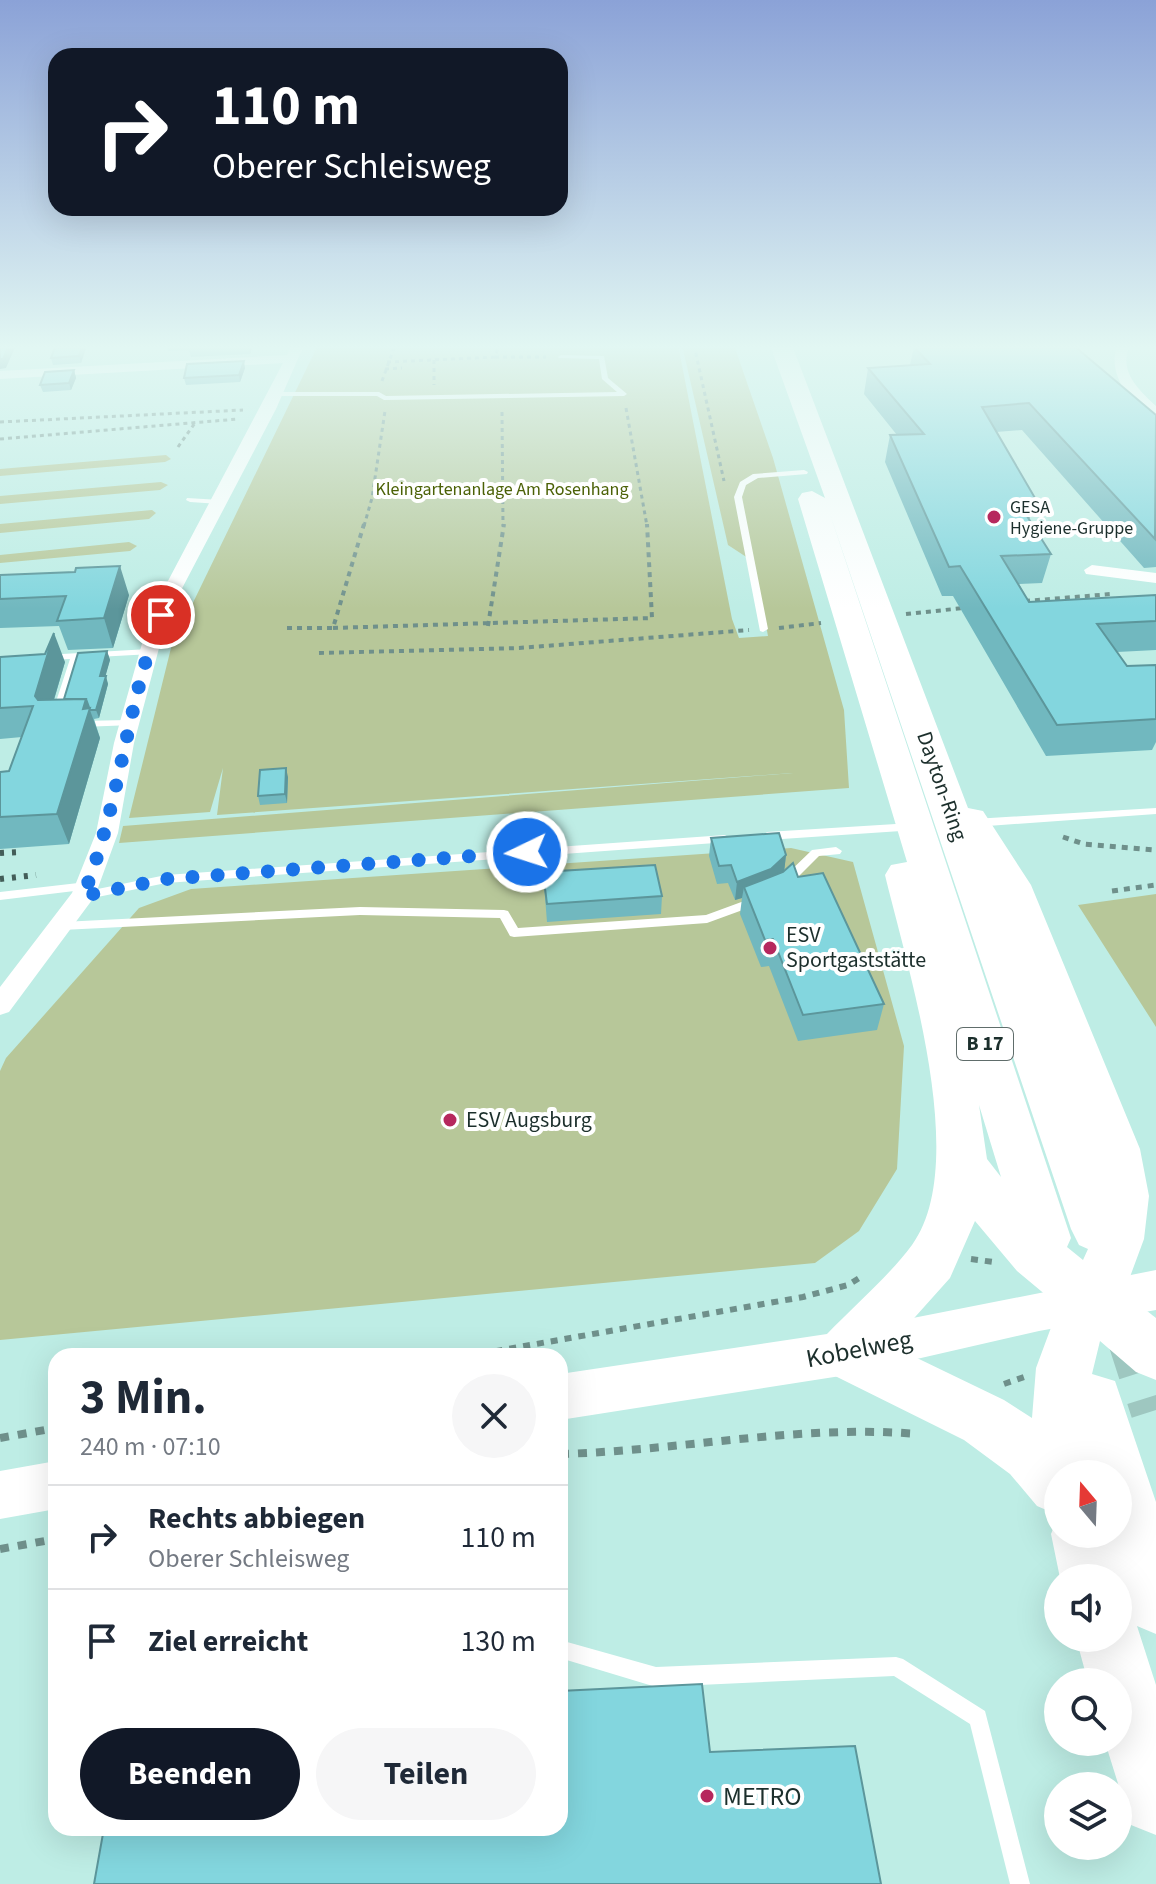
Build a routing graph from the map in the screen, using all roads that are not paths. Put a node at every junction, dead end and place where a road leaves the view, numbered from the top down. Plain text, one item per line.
1 (256, 433) edge
2 (790, 433) edge
3 (808, 433) edge
4 (804, 472) junction
5 (190, 500) dead end
6 (220, 502) junction
7 (1092, 570) dead end
8 (1156, 578) edge
9 (763, 629) road end
10 (149, 652) junction
11 (75, 656) junction
12 (30, 658) edge
13 (129, 723) junction
14 (922, 798) junction
15 (1156, 811) edge
16 (937, 825) dead end
17 (753, 837) edge
18 (737, 838) edge
19 (836, 851) dead end
20 (85, 891) junction
21 (0, 896) edge
22 (62, 926) junction
23 (0, 1005) edge
24 (1116, 1149) junction
25 (963, 1166) junction
26 (1156, 1180) edge
27 (1109, 1225) junction
28 (1030, 1236) junction
29 (1151, 1292) edge
30 (1094, 1300) junction
31 (847, 1353) junction
32 (1156, 1353) tunnel mouth
33 (1064, 1390) junction
34 (568, 1396) edge
35 (1065, 1460) edge
36 (1108, 1460) edge
37 (1044, 1468) edge
38 (48, 1486) edge
39 (0, 1495) edge
40 (1132, 1522) edge
41 (1156, 1602) edge
42 (568, 1651) edge
43 (1113, 1652) edge
44 (1156, 1800) edge
45 (1020, 1884) edge

1 - 6 street
2 - 4 highway, Dayton-Ring / B 17
3 - 14 highway, Dayton-Ring / B 17
4 - 9 lane
4 - 14 highway, Dayton-Ring / B 17
5 - 6 lane
6 - 10 street
7 - 8 street
10 - 11 lane
10 - 13 street
11 - 12 lane
11 - 13 lane
13 - 20 street
14 - 17 lane
14 - 24 highway
14 - 25 highway
14 - 27 highway, Dayton-Ring / B 17
14 - 28 highway, Dayton-Ring / B 17
15 - 16 lane
18 - 20 lane
19 - 22 lane
20 - 21 lane
20 - 22 street
22 - 23 street
24 - 26 highway
24 - 27 highway
25 - 28 highway
25 - 31 highway
27 - 30 highway
28 - 30 highway
29 - 30 main road, Kobelweg
30 - 31 main road, Kobelweg
30 - 32 highway
30 - 33 highway
31 - 34 main road, Kobelweg
31 - 37 highway
33 - 35 highway
33 - 36 highway
38 - 39 main road
40 - 41 highway
42 - 45 lane
43 - 44 highway

